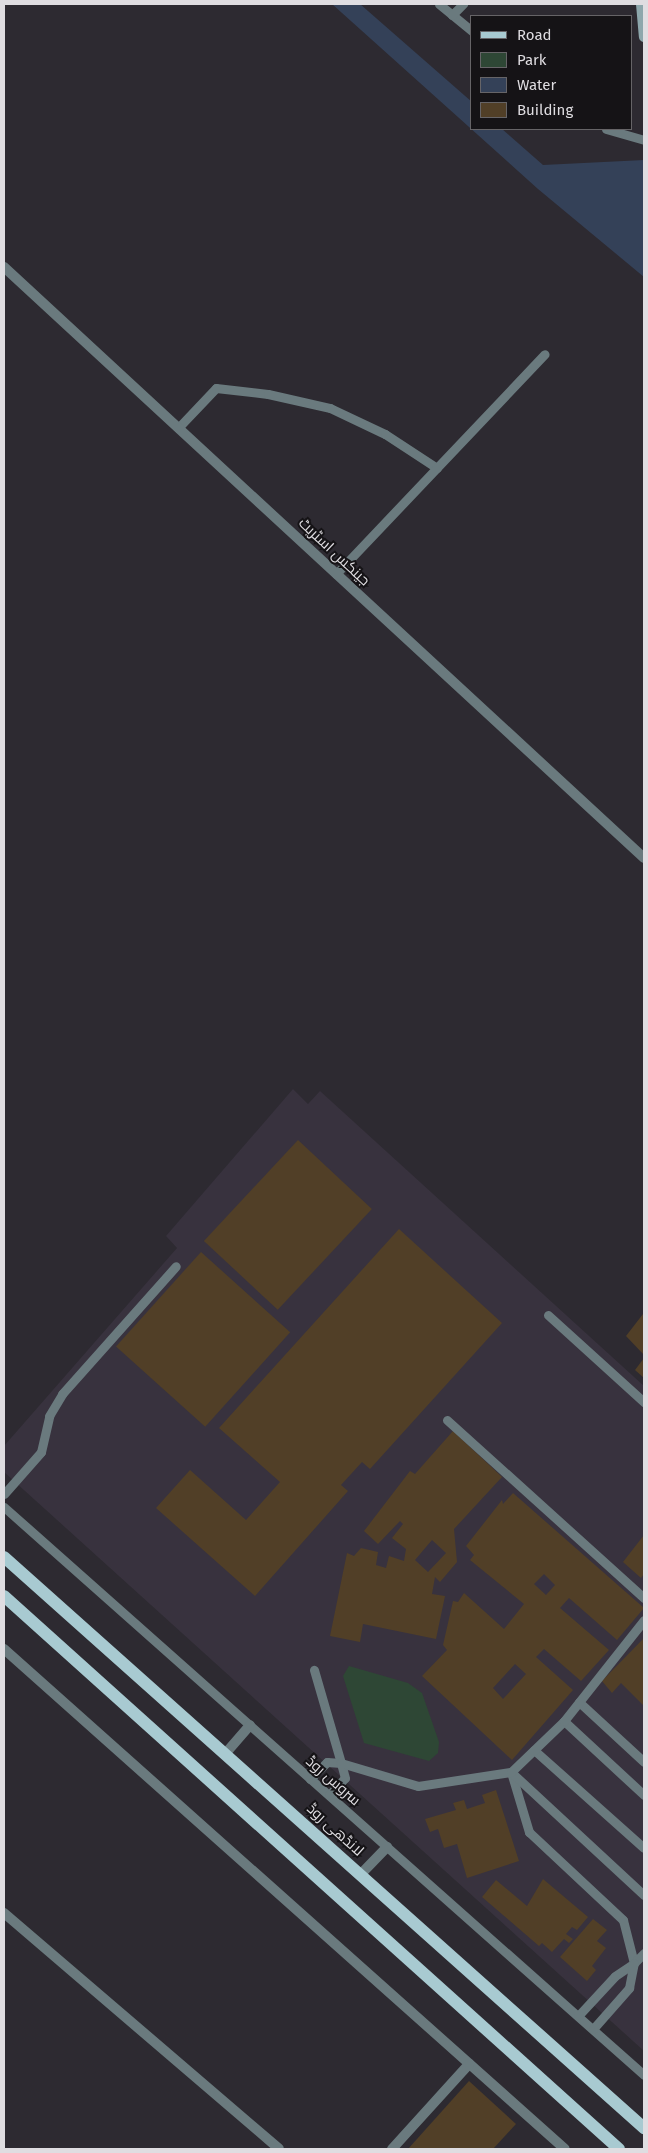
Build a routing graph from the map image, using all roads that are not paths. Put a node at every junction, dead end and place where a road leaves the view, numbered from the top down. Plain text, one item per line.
1 (438, 4) edge
2 (463, 4) edge
3 (641, 4) edge
4 (452, 15) junction
5 (470, 29) edge
6 (644, 37) edge
7 (609, 130) edge
8 (644, 140) edge
9 (4, 267) edge
10 (544, 354) dead end
11 (178, 428) junction
12 (437, 468) junction
13 (336, 574) junction
14 (644, 858) edge
15 (176, 1266) dead end
16 (548, 1315) dead end
17 (644, 1402) edge
18 (447, 1420) dead end
19 (4, 1494) edge
20 (4, 1507) edge
21 (4, 1557) edge
22 (4, 1596) edge
23 (644, 1598) edge
24 (644, 1620) edge
25 (4, 1649) edge
26 (314, 1670) dead end
27 (579, 1702) junction
28 (564, 1721) junction
29 (250, 1725) junction
30 (534, 1750) junction
31 (225, 1754) junction
32 (644, 1762) edge
33 (341, 1763) junction
34 (511, 1772) junction
35 (310, 1779) junction
36 (329, 1795) junction
37 (644, 1795) edge
38 (387, 1847) junction
39 (644, 1848) edge
40 (360, 1875) junction
41 (644, 1895) edge
42 (4, 1913) edge
43 (644, 1953) edge
44 (634, 1963) junction
45 (578, 2016) junction
46 (593, 2029) junction
47 (468, 2064) junction
48 (644, 2075) edge
49 (644, 2128) edge
50 (279, 2149) edge
51 (392, 2149) edge
52 (565, 2149) edge
53 (619, 2149) edge

1 - 4 lane
2 - 4 lane
3 - 6 main road
4 - 5 lane
7 - 8 lane
9 - 11 street, جینکس اسٹریٹ
10 - 12 lane
11 - 12 lane
11 - 13 street, جینکس اسٹریٹ
12 - 13 lane
13 - 14 street, جینکس اسٹریٹ
15 - 19 lane
16 - 17 lane
18 - 23 lane
20 - 29 lane, سروس روڈ
21 - 31 main road, لانڈھی روڈ
22 - 53 main road
24 - 27 lane
25 - 47 street
26 - 33 lane
27 - 28 lane
27 - 32 lane
28 - 30 lane
28 - 37 lane
29 - 31 street
29 - 35 lane, سروس روڈ
30 - 34 lane
30 - 39 lane
31 - 40 main road, لانڈھی روڈ
33 - 34 lane
33 - 35 lane
33 - 36 lane
34 - 41 lane
34 - 44 lane
35 - 36 lane, سروس روڈ
36 - 38 lane, سروس روڈ
38 - 40 street
38 - 45 lane, سروس روڈ
40 - 49 main road, لانڈھی روڈ
42 - 50 street
43 - 44 lane
44 - 45 lane
44 - 46 lane
45 - 46 lane, سروس روڈ
46 - 48 lane, سروس روڈ
47 - 51 street
47 - 52 street

